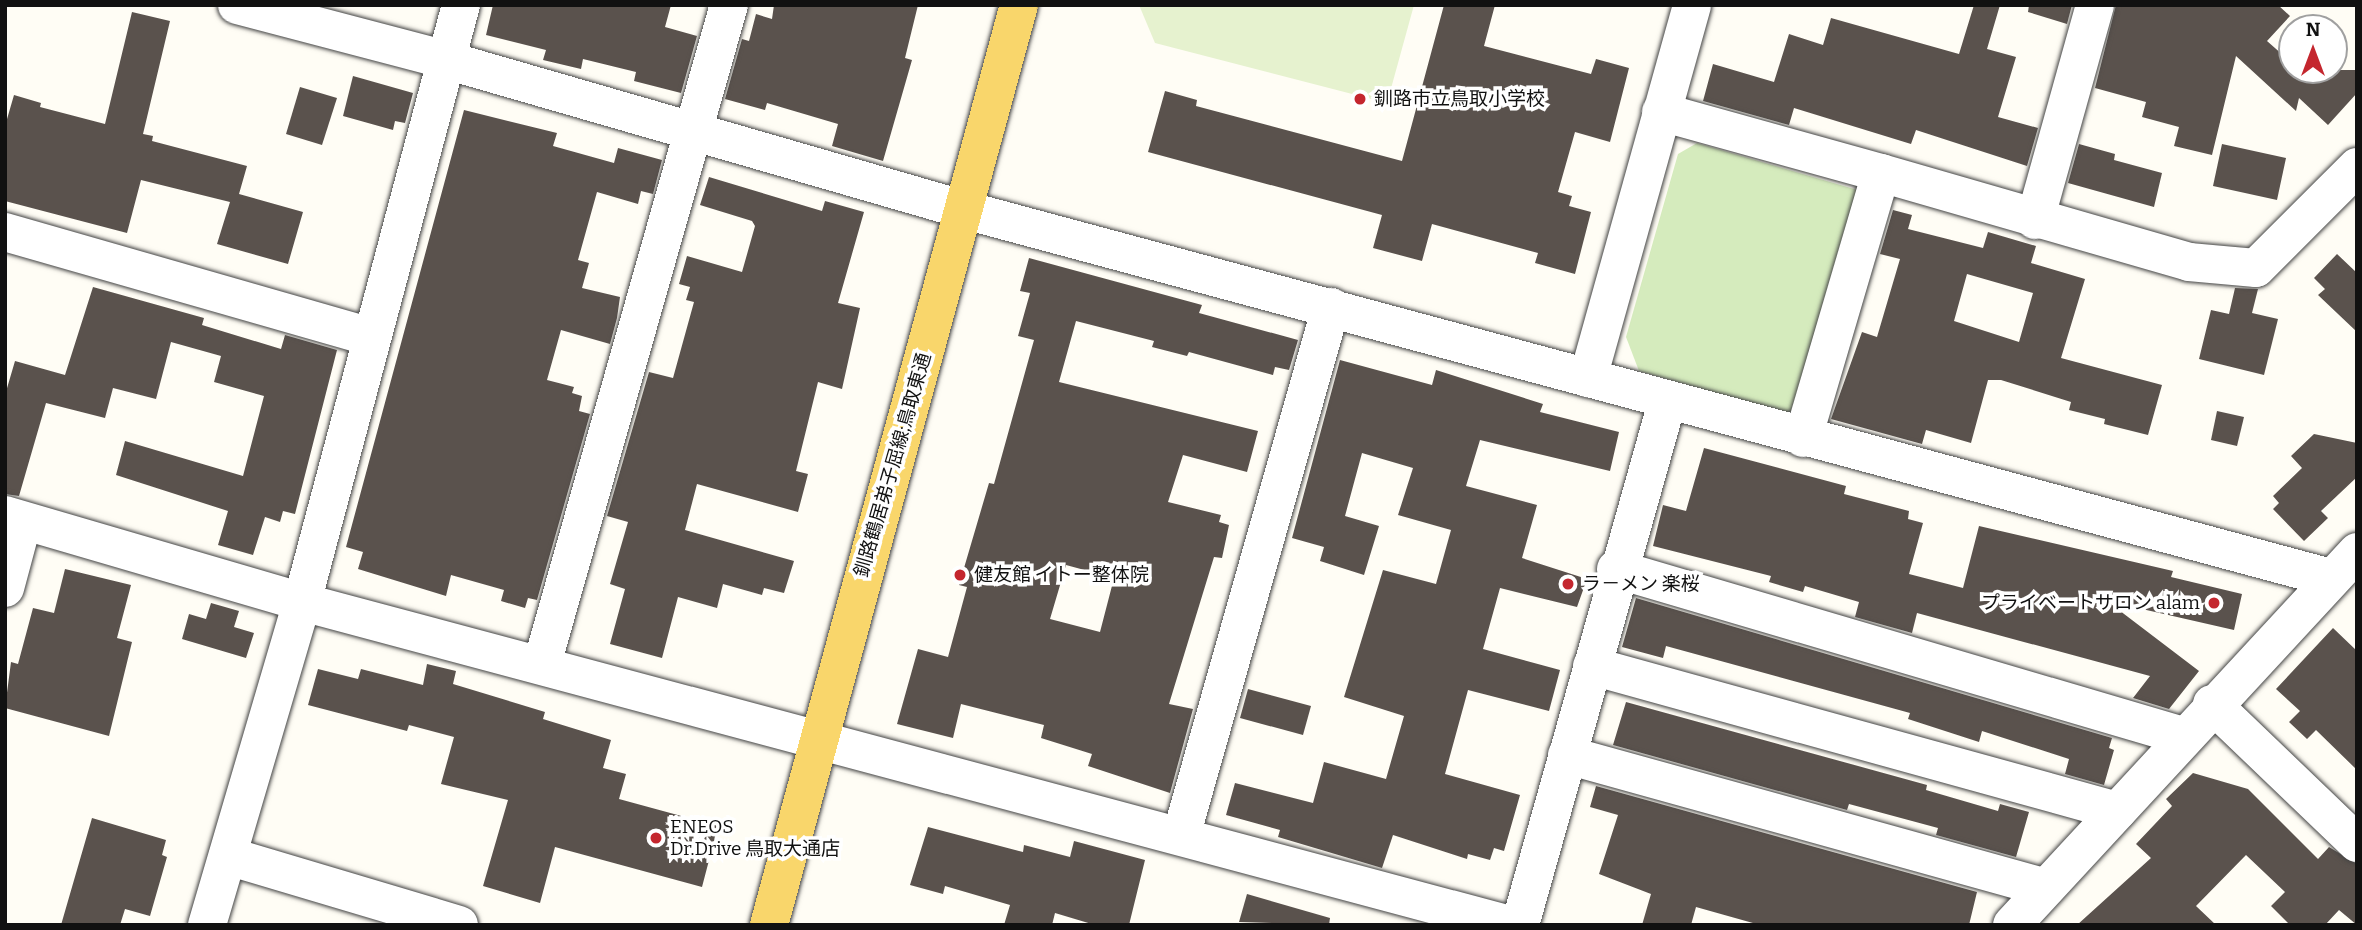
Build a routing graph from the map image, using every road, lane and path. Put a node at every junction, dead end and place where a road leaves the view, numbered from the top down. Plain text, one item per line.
1 (237, 5) edge
2 (461, 5) edge
3 (729, 5) edge
4 (1019, 5) edge
5 (1692, 5) edge
6 (2095, 5) edge
7 (446, 60) junction
8 (1661, 112) junction
9 (695, 132) junction
10 (2357, 167) edge
11 (1881, 173) junction
12 (965, 210) junction
13 (2035, 219) junction
14 (5, 232) edge
15 (1331, 307) junction
16 (370, 337) junction
17 (1588, 378) junction
18 (1668, 399) junction
19 (1803, 439) junction
20 (14, 518) edge
21 (2344, 565) edge
22 (1616, 569) junction
23 (5, 588) edge
24 (302, 601) junction
25 (542, 664) junction
26 (1592, 666) junction
27 (2212, 704) junction
28 (2183, 736) junction
29 (817, 738) junction
30 (1567, 755) junction
31 (2117, 811) junction
32 (1181, 836) junction
33 (2357, 843) edge
34 (228, 856) junction
35 (2046, 888) junction
36 (207, 925) edge
37 (459, 925) edge
38 (769, 925) edge
39 (1510, 925) edge
40 (1520, 925) edge
41 (2012, 925) edge

1 - 7 street
2 - 7 street
3 - 9 street
4 - 12 main road, 釧路鶴居弟子屈線;鳥取東通
5 - 8 street
6 - 13 street
7 - 9 street
7 - 16 street
8 - 11 street
8 - 17 street
9 - 12 street
9 - 25 street
10 - 13 street
11 - 13 street
11 - 19 street
12 - 15 street
12 - 29 main road, 釧路鶴居弟子屈線;鳥取東通
14 - 16 street
15 - 17 street
15 - 32 street
16 - 24 street
17 - 18 street
18 - 19 street
18 - 22 street
19 - 21 street
20 - 23 street
20 - 24 street
21 - 27 street
22 - 26 street
22 - 28 street
24 - 25 street
24 - 34 street
25 - 29 street
26 - 30 street
26 - 31 street
27 - 28 street
27 - 33 street
28 - 31 street
29 - 32 street
29 - 38 main road, 釧路鶴居弟子屈線;鳥取東通
30 - 35 street
30 - 40 street
31 - 35 street
32 - 39 street
34 - 36 street
34 - 37 street
35 - 41 street

